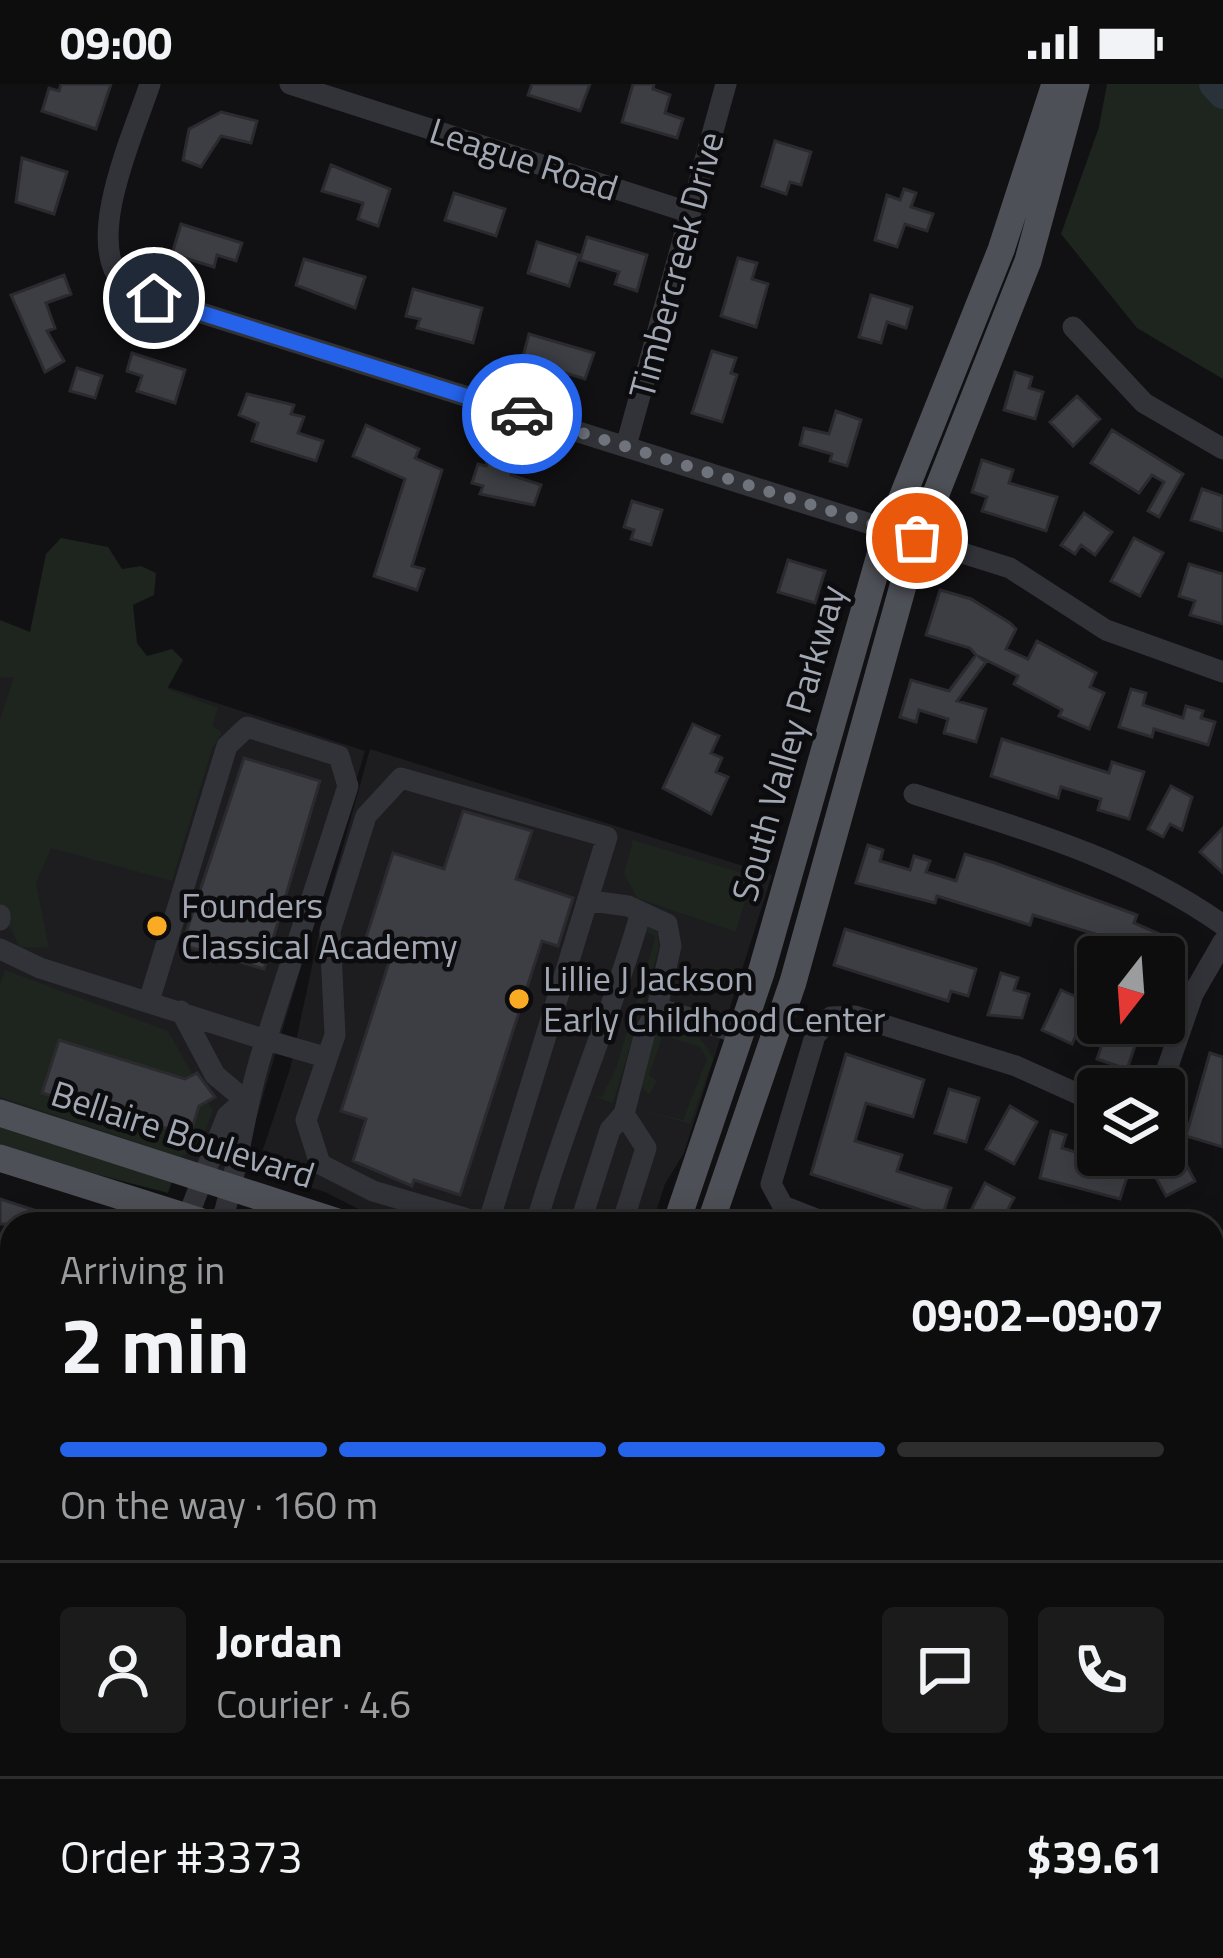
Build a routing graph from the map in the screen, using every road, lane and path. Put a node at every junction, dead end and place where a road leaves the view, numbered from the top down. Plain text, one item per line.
1 (150, 84) edge
2 (290, 84) edge
3 (726, 84) edge
4 (1065, 87) edge
5 (688, 212) junction
6 (1001, 250) junction
7 (1028, 261) junction
8 (1073, 327) dead end
9 (626, 446) junction
10 (1223, 449) edge
11 (888, 529) junction
12 (917, 538) junction
13 (1223, 672) edge
14 (914, 794) dead end
15 (591, 902) junction
16 (641, 912) junction
17 (1223, 925) edge
18 (1223, 942) edge
19 (0, 949) edge
20 (149, 1001) junction
21 (657, 1008) junction
22 (181, 1011) junction
23 (741, 1034) junction
24 (266, 1040) junction
25 (325, 1057) junction
26 (1167, 1068) edge
27 (1077, 1094) edge
28 (245, 1100) junction
29 (0, 1113) edge
30 (624, 1114) junction
31 (0, 1157) edge
32 (199, 1176) junction
33 (232, 1188) junction
34 (163, 1212) edge
35 (194, 1212) edge
36 (225, 1212) edge
37 (307, 1212) edge
38 (445, 1212) edge
39 (490, 1212) edge
40 (539, 1212) edge
41 (584, 1212) edge
42 (626, 1212) edge
43 (680, 1212) edge
44 (714, 1212) edge
45 (793, 1212) edge

1 - 9 street, Timbercreek Drive
2 - 5 street, League Road
3 - 5 street, Timbercreek Drive
4 - 6 main road, South Valley Parkway
4 - 7 main road, South Valley Parkway
5 - 9 street, Timbercreek Drive
6 - 7 main road
6 - 11 main road, South Valley Parkway
7 - 12 main road, South Valley Parkway
8 - 10 street
9 - 11 street, Timbercreek Drive
11 - 12 street, Timbercreek Drive
11 - 23 main road, South Valley Parkway
12 - 13 street, Timbercreek Drive
12 - 44 main road, South Valley Parkway
14 - 17 street
15 - 16 street
15 - 25 street
15 - 39 street
16 - 21 street
16 - 40 street
18 - 26 street
19 - 20 street
20 - 22 street
20 - 24 street
21 - 23 street
21 - 30 street
22 - 24 street
22 - 28 street
23 - 43 main road, South Valley Parkway
24 - 25 street
24 - 28 street
25 - 38 street
27 - 45 street
28 - 32 street
28 - 33 street
29 - 32 main road, Bellaire Boulevard
30 - 41 street
30 - 42 street
31 - 34 main road
32 - 33 main road, Bellaire Boulevard
32 - 35 street
33 - 36 street
33 - 37 main road, Bellaire Boulevard

